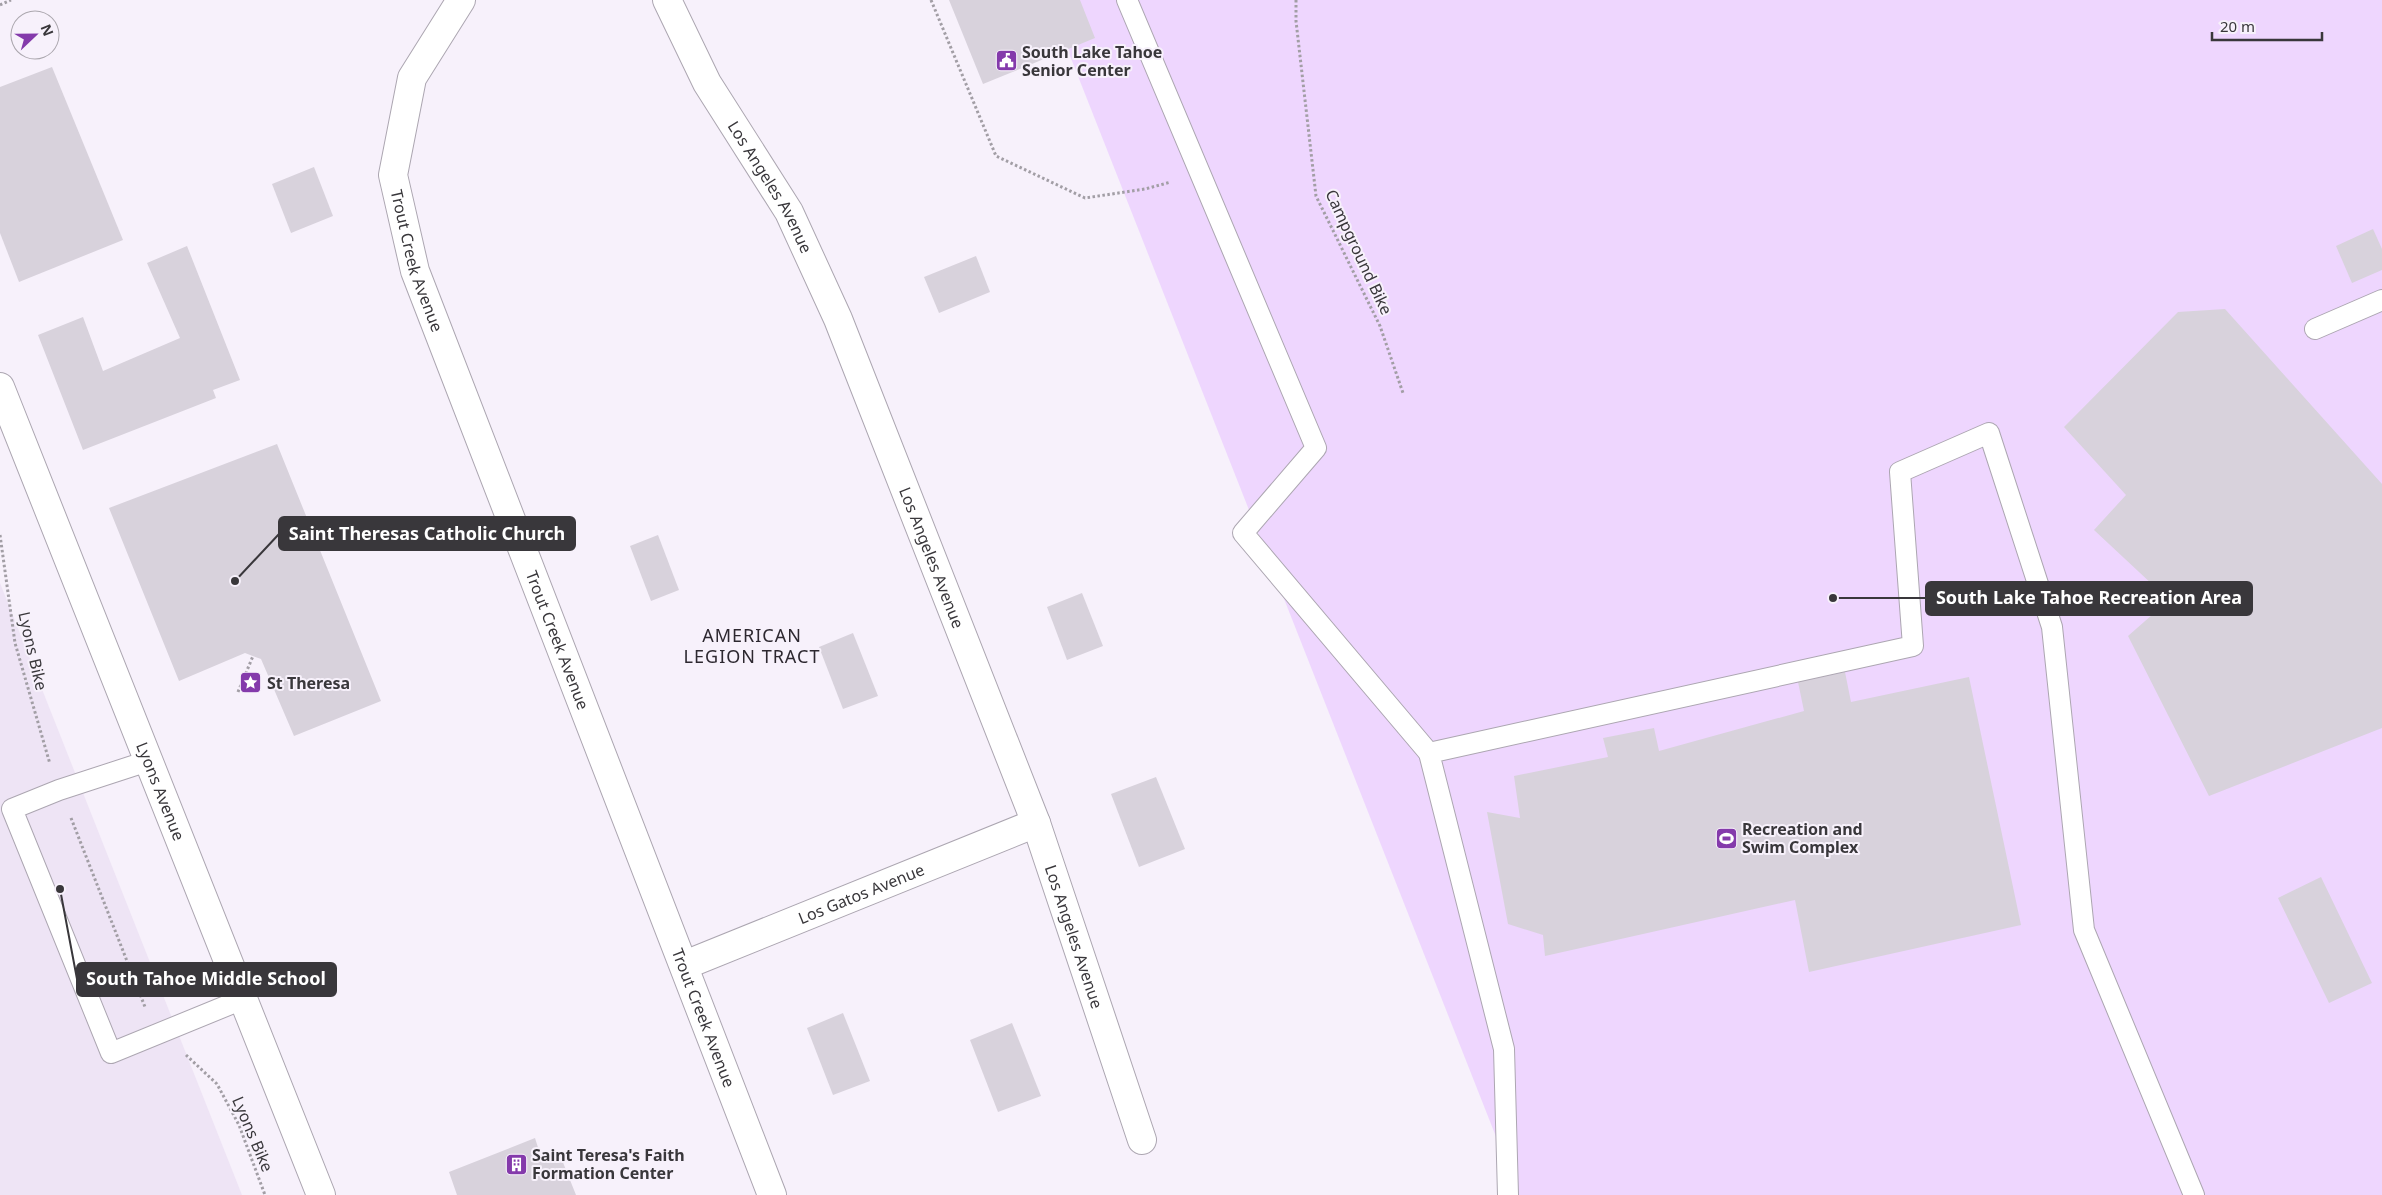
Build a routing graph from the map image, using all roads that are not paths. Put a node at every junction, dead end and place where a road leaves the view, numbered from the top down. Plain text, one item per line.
1 (461, 0) edge
2 (667, 0) edge
3 (1127, 0) edge
4 (2382, 300) edge
5 (2315, 329) dead end
6 (0, 388) edge
7 (1429, 753) junction
8 (148, 761) junction
9 (1036, 823) junction
10 (685, 965) junction
11 (243, 999) junction
12 (1142, 1140) dead end
13 (321, 1195) edge
14 (772, 1195) edge
15 (1508, 1195) edge
16 (2194, 1195) edge

1 - 10 street, Trout Creek Avenue
2 - 9 street, Los Angeles Avenue
3 - 7 lane
4 - 5 lane
6 - 8 street, Lyons Avenue
7 - 15 lane
7 - 16 lane
8 - 11 street, Lyons Avenue
8 - 11 lane
9 - 10 street, Los Gatos Avenue
9 - 12 street, Los Angeles Avenue
10 - 14 street, Trout Creek Avenue
11 - 13 street, Lyons Avenue

